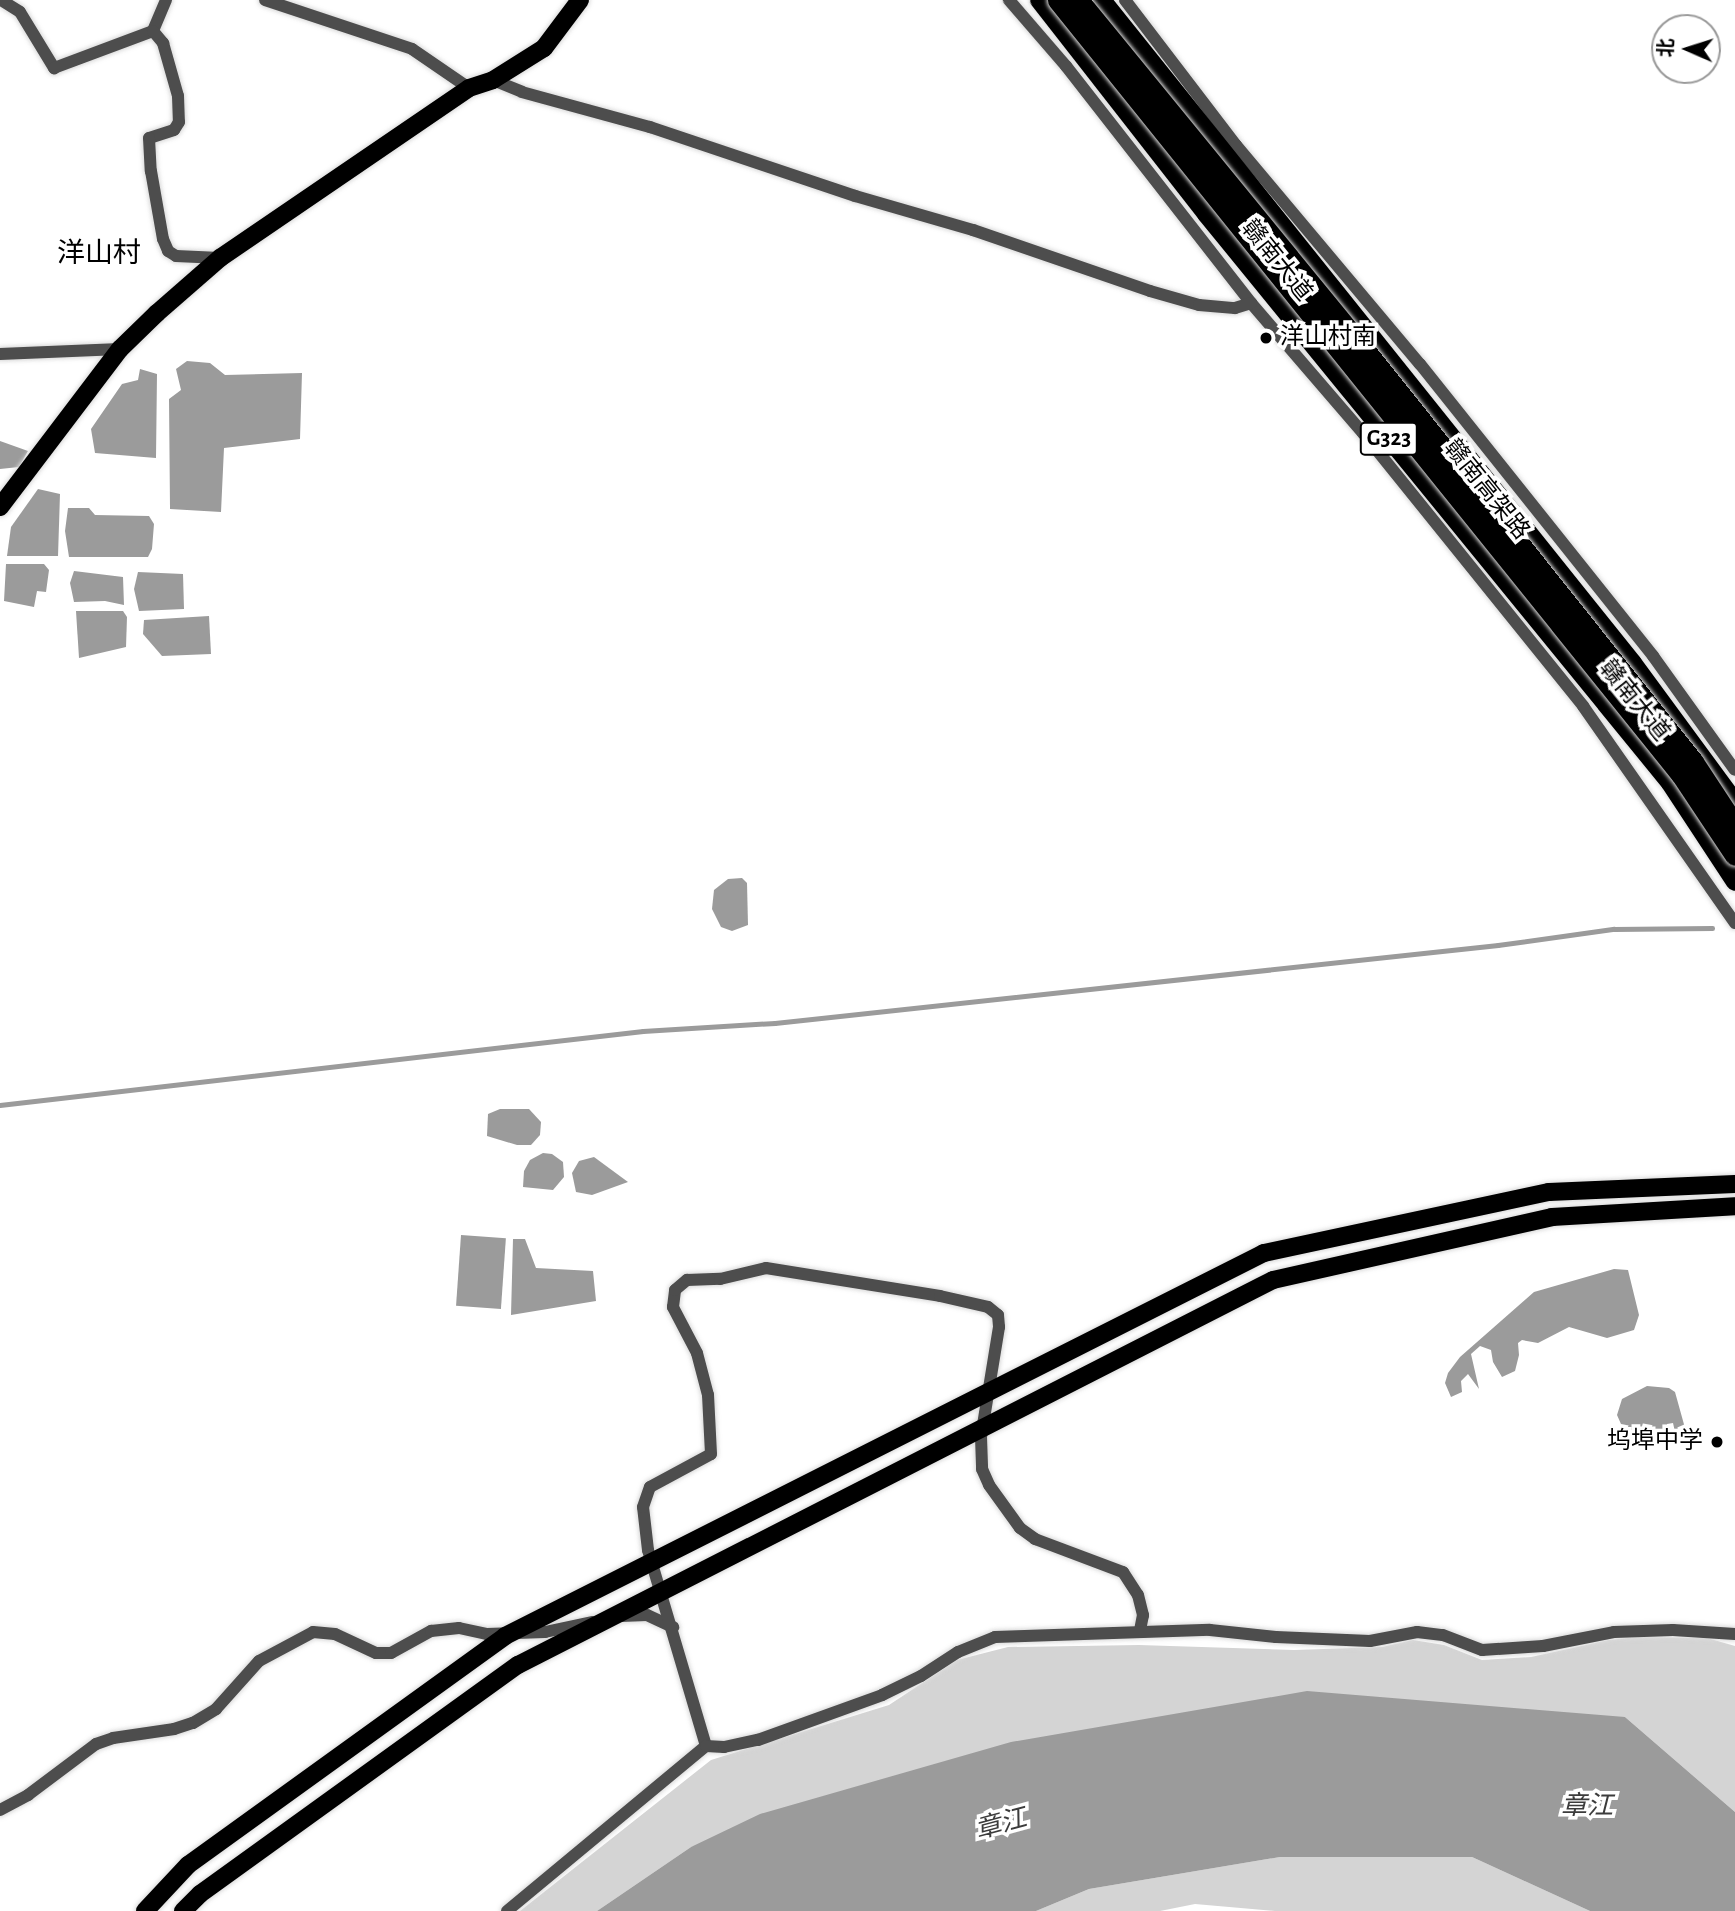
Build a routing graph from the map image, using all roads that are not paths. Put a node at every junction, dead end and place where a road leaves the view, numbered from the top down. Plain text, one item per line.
1 (1, 0) edge
2 (166, 0) edge
3 (265, 0) edge
4 (580, 0) edge
5 (1009, 0) edge
6 (1039, 0) edge
7 (1058, 0) edge
8 (1078, 0) edge
9 (1102, 0) edge
10 (1125, 0) edge
11 (153, 31) junction
12 (1154, 65) junction
13 (493, 80) junction
14 (469, 88) junction
15 (1116, 97) junction
16 (1245, 178) junction
17 (1206, 214) junction
18 (220, 258) junction
19 (1251, 303) junction
20 (120, 349) junction
21 (0, 354) edge
22 (0, 508) edge
23 (1735, 770) edge
24 (1735, 802) edge
25 (1735, 826) edge
26 (1735, 855) edge
27 (1735, 882) edge
28 (1735, 923) edge
29 (1735, 1184) edge
30 (1735, 1206) edge
31 (989, 1392) junction
32 (982, 1428) junction
33 (652, 1562) junction
34 (663, 1591) junction
35 (609, 1618) junction
36 (673, 1627) junction
37 (1140, 1630) junction
38 (510, 1633) junction
39 (1735, 1634) edge
40 (706, 1746) junction
41 (0, 1810) edge
42 (145, 1911) edge
43 (183, 1911) edge
44 (507, 1911) edge

1 - 11 street
2 - 11 street
3 - 14 street
4 - 13 main road
5 - 19 street
6 - 15 main road, 赣南大道 / G323
7 - 26 highway, 赣南高架路, bridge
8 - 25 highway, 赣南高架路, bridge
9 - 12 main road, 赣南大道 / G323
10 - 23 street
11 - 18 street
12 - 15 main road
12 - 16 main road, 赣南大道 / G323
13 - 14 main road
13 - 19 street
14 - 18 main road
15 - 17 main road, 赣南大道 / G323
16 - 17 main road
16 - 24 main road, 赣南大道 / G323
17 - 27 main road, 赣南大道 / G323
18 - 20 main road
19 - 28 street
20 - 21 street
20 - 22 main road
29 - 31 main road
30 - 32 main road
31 - 32 street
31 - 33 main road
31 - 33 street
32 - 34 main road
32 - 37 street
33 - 34 street
33 - 38 main road
34 - 35 main road
34 - 36 street
35 - 36 street
35 - 38 street
35 - 43 main road
36 - 40 street
37 - 39 street
37 - 40 street
38 - 41 street
38 - 42 main road
40 - 44 street

